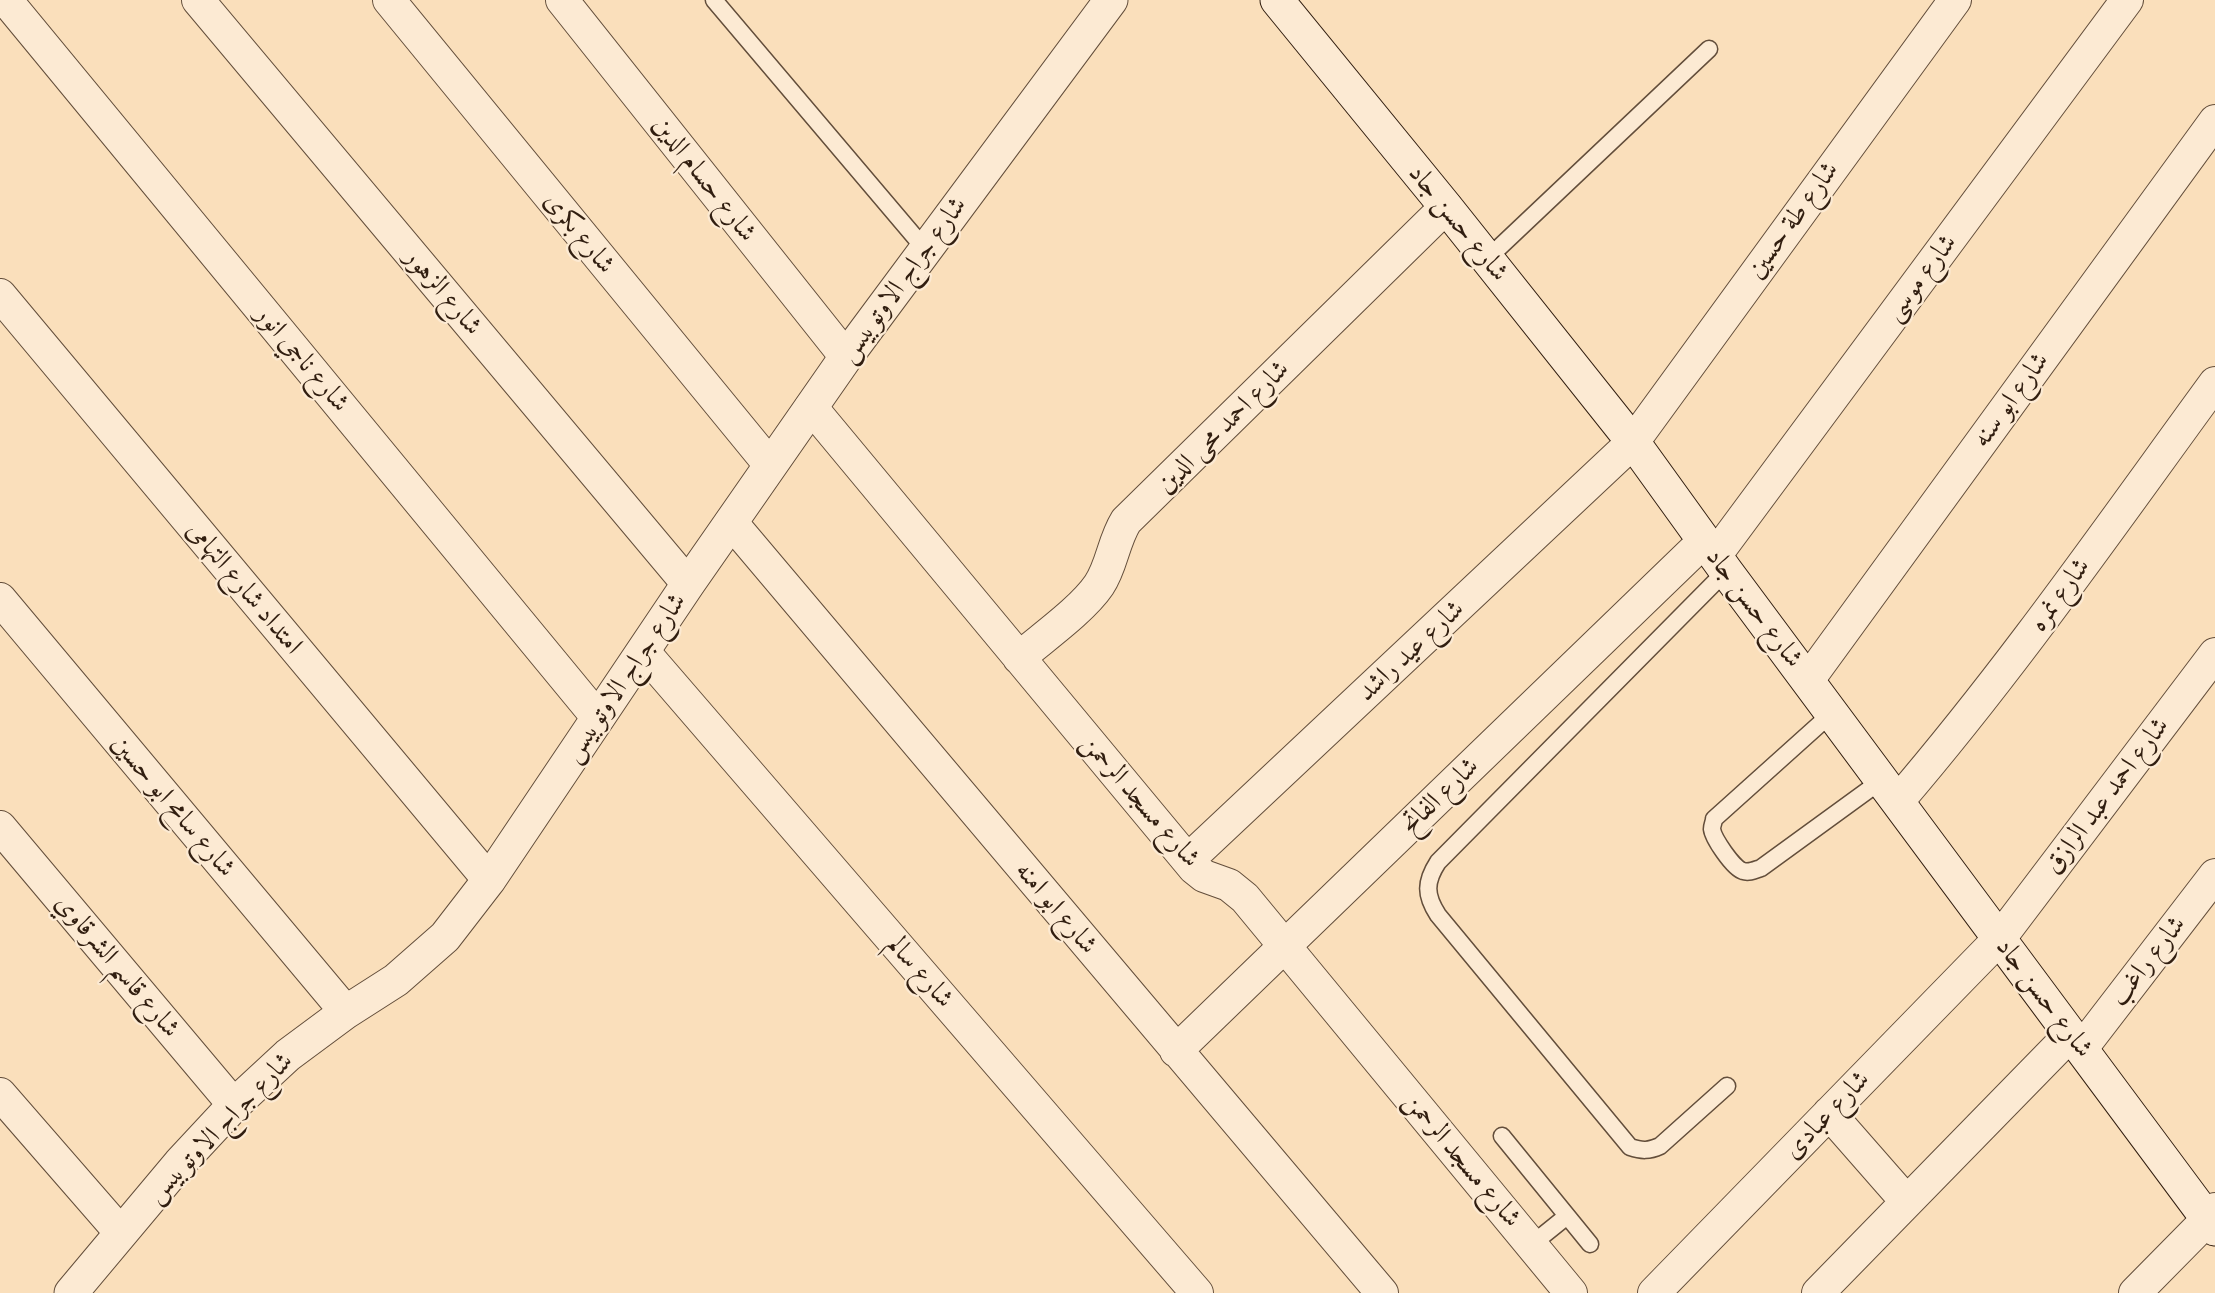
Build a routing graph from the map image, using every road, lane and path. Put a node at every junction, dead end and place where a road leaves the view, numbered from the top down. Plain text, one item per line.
1 (6, 0) edge
2 (198, 0) edge
3 (389, 0) edge
4 (562, 0) edge
5 (714, 0) edge
6 (1112, 0) edge
7 (1277, 0) edge
8 (1955, 0) edge
9 (2127, 0) edge
10 (1709, 50) dead end
11 (2215, 121) edge
12 (1446, 207) junction
13 (925, 249) junction
14 (1487, 259) junction
15 (0, 295) edge
16 (846, 357) junction
17 (2215, 383) edge
18 (811, 407) junction
19 (1633, 442) junction
20 (770, 465) junction
21 (731, 522) junction
22 (1715, 556) junction
23 (688, 584) junction
24 (0, 599) edge
25 (643, 651) junction
26 (2215, 654) edge
27 (1019, 658) junction
28 (1808, 680) junction
29 (1832, 713) junction
30 (598, 718) junction
31 (1890, 791) junction
32 (0, 827) edge
33 (1188, 861) junction
34 (2215, 875) edge
35 (489, 880) junction
36 (2000, 938) junction
37 (1285, 946) junction
38 (346, 1012) junction
39 (2077, 1041) junction
40 (1176, 1051) junction
41 (1727, 1086) dead end
42 (0, 1094) edge
43 (234, 1106) junction
44 (1829, 1113) junction
45 (1502, 1136) dead end
46 (1907, 1202) junction
47 (1567, 1216) junction
48 (2213, 1219) edge
49 (121, 1233) junction
50 (1590, 1244) dead end
51 (1532, 1245) junction
52 (71, 1293) edge
53 (1197, 1293) edge
54 (1382, 1293) edge
55 (1572, 1293) edge
56 (1654, 1293) edge
57 (1818, 1293) edge
58 (2135, 1293) edge

1 - 30 street, شارع ناجي انور
2 - 23 street, شارع الزهور
3 - 20 street, شارع بكرى
4 - 16 street, شارع حسام الدين
5 - 13 lane
6 - 13 street, شارع جراج الاوتوبيس
7 - 12 street, شارع حسن جاد
8 - 19 street, شارع طة حسين
9 - 22 street, شارع موسى
10 - 14 lane
11 - 28 street, شارع ابو سنه
12 - 14 street, شارع حسن جاد
12 - 27 street, شارع احمد محى الدين
13 - 16 street, شارع جراج الاوتوبيس
14 - 19 street, شارع حسن جاد
15 - 35 street, امتداد شارع التهامى
16 - 18 street, شارع جراج الاوتوبيس
17 - 31 street, شارع نمره
18 - 20 street, شارع جراج الاوتوبيس
18 - 27 street, شارع مسجد الرحمن
19 - 22 street, شارع حسن جاد
19 - 33 street, شارع عيد راشد
20 - 21 street, شارع جراج الاوتوبيس
21 - 23 street, شارع جراج الاوتوبيس
21 - 40 street, شارع ابو امنه
22 - 28 street, شارع حسن جاد
22 - 37 street, شارع الفاتح
22 - 41 lane
23 - 25 street, شارع جراج الاوتوبيس
24 - 38 street, شارع سامح ابو حسين
25 - 30 street, شارع جراج الاوتوبيس
25 - 53 street, شارع سالم
26 - 36 street, شارع احمد عبد الرازق
27 - 33 street, شارع مسجد الرحمن
28 - 29 street, شارع حسن جاد
29 - 31 street, شارع حسن جاد
29 - 31 lane
30 - 35 street, شارع جراج الاوتوبيس
31 - 36 street, شارع حسن جاد
32 - 43 street, شارع قاسم الشرقاوي
33 - 37 street, شارع مسجد الرحمن
34 - 39 street, شارع راغب
35 - 38 street, شارع جراج الاوتوبيس
36 - 39 street, شارع حسن جاد
36 - 44 street, شارع عبادى
37 - 40 street, شارع الفاتح
37 - 51 street, شارع مسجد الرحمن
38 - 43 street, شارع جراج الاوتوبيس
39 - 46 street, شارع راغب
39 - 48 street, شارع حسن جاد
40 - 54 street, شارع ابو امنه
42 - 49 street
43 - 49 street, شارع جراج الاوتوبيس
44 - 46 street
44 - 56 street, شارع عبادى
45 - 47 lane
46 - 57 street, شارع راغب
47 - 50 lane
47 - 51 lane
48 - 58 street
49 - 52 street, شارع جراج الاوتوبيس
51 - 55 street, شارع مسجد الرحمن

